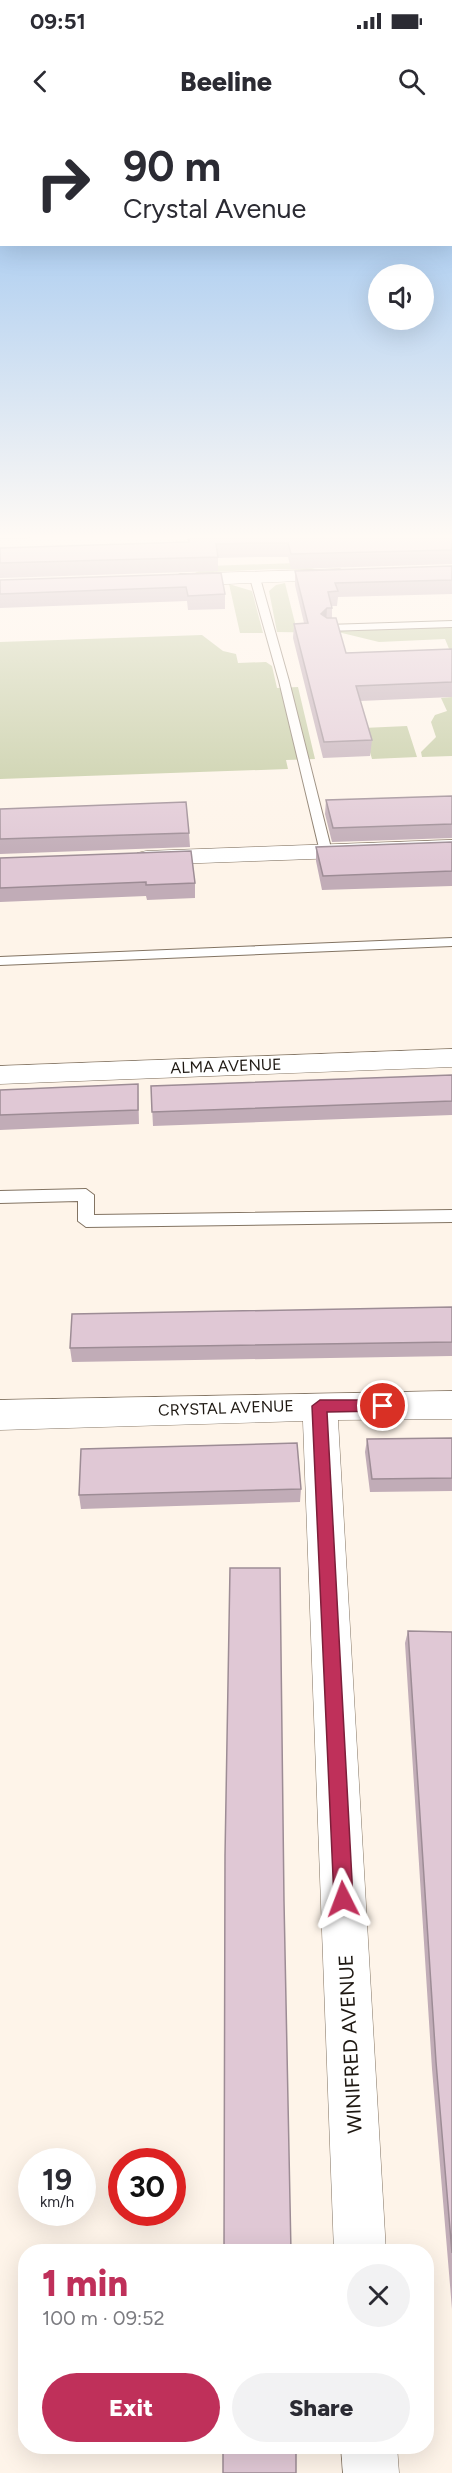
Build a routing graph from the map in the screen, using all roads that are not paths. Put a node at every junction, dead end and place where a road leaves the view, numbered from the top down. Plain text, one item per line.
1 (274, 644) edge
2 (452, 847) edge
3 (326, 852) junction
4 (118, 859) edge
5 (452, 942) edge
6 (0, 961) edge
7 (452, 1058) edge
8 (0, 1075) edge
9 (0, 1197) edge
10 (452, 1216) edge
11 (452, 1405) edge
12 (320, 1406) junction
13 (0, 1415) edge
14 (360, 2244) edge
15 (370, 2454) edge
16 (371, 2473) edge

1 - 3 lane
2 - 3 street
3 - 4 street
5 - 6 lane
7 - 8 street, ALMA AVENUE
9 - 10 lane
11 - 12 street, CRYSTAL AVENUE
12 - 13 street, CRYSTAL AVENUE
12 - 14 street, WINIFRED AVENUE
15 - 16 street

